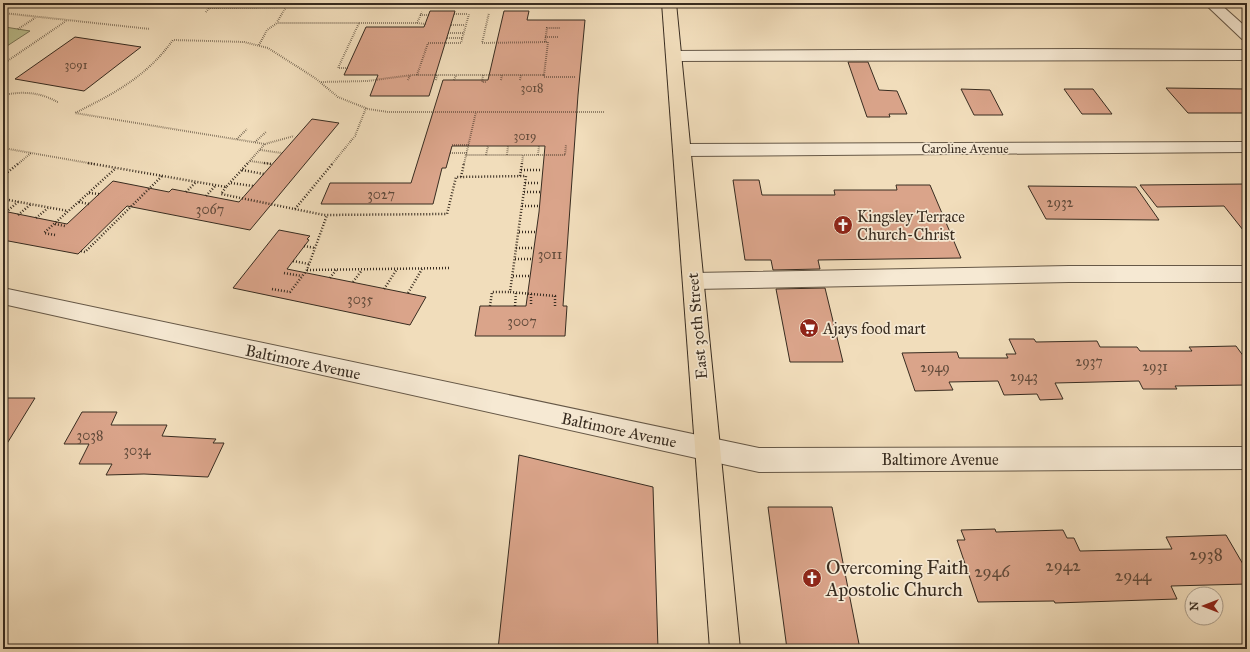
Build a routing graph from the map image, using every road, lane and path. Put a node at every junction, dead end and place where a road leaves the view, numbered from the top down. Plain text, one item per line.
1 (669, 3) edge
2 (1211, 3) edge
3 (226, 8) junction
4 (250, 8) junction
5 (267, 8) junction
6 (264, 11) dead end
7 (206, 12) dead end
8 (223, 12) dead end
9 (247, 12) dead end
10 (422, 12) dead end
11 (3, 13) edge
12 (489, 13) dead end
13 (454, 14) dead end
14 (420, 15) junction
15 (429, 15) dead end
16 (35, 18) junction
17 (66, 21) junction
18 (277, 23) junction
19 (359, 23) junction
20 (418, 23) junction
21 (426, 24) dead end
22 (451, 25) dead end
23 (465, 25) junction
24 (560, 28) dead end
25 (18, 29) dead end
26 (150, 29) dead end
27 (448, 32) dead end
28 (463, 32) junction
29 (1247, 36) edge
30 (546, 37) junction
31 (559, 37) dead end
32 (447, 38) dead end
33 (462, 38) junction
34 (545, 42) junction
35 (259, 45) junction
36 (1247, 55) edge
37 (674, 56) junction
38 (3, 64) edge
39 (348, 68) dead end
40 (410, 75) junction
41 (417, 75) junction
42 (437, 75) junction
43 (456, 75) junction
44 (483, 75) junction
45 (502, 75) junction
46 (520, 75) junction
47 (544, 75) junction
48 (575, 77) dead end
49 (408, 80) dead end
50 (436, 80) dead end
51 (454, 80) dead end
52 (501, 80) dead end
53 (520, 80) dead end
54 (321, 82) junction
55 (486, 82) dead end
56 (3, 95) edge
57 (59, 103) dead end
58 (366, 108) junction
59 (476, 112) junction
60 (605, 112) dead end
61 (247, 129) dead end
62 (266, 132) dead end
63 (294, 136) dead end
64 (236, 140) junction
65 (255, 143) junction
66 (265, 144) junction
67 (469, 144) junction
68 (452, 145) dead end
69 (566, 145) dead end
70 (488, 146) dead end
71 (508, 146) dead end
72 (539, 146) dead end
73 (1247, 147) edge
74 (3, 148) edge
75 (260, 150) junction
76 (683, 150) junction
77 (31, 153) junction
78 (282, 153) dead end
79 (450, 153) dead end
80 (467, 154) junction
81 (486, 155) junction
82 (507, 155) junction
83 (523, 155) junction
84 (538, 155) junction
85 (250, 161) junction
86 (272, 164) dead end
87 (8, 166) dead end
88 (14, 167) junction
89 (116, 168) junction
90 (242, 170) junction
91 (521, 170) junction
92 (542, 170) dead end
93 (264, 174) dead end
94 (3, 176) edge
95 (162, 176) junction
96 (520, 176) junction
97 (461, 177) junction
98 (196, 182) junction
99 (230, 183) junction
100 (525, 183) junction
101 (540, 183) dead end
102 (216, 185) junction
103 (253, 186) dead end
104 (226, 187) junction
105 (186, 192) dead end
106 (524, 192) junction
107 (540, 192) dead end
108 (89, 193) junction
109 (99, 194) dead end
110 (206, 196) dead end
111 (3, 199) edge
112 (19, 202) junction
113 (78, 202) junction
114 (31, 204) junction
115 (89, 204) dead end
116 (522, 206) junction
117 (538, 206) dead end
118 (49, 207) junction
119 (295, 209) junction
120 (68, 211) junction
121 (6, 212) dead end
122 (18, 215) dead end
123 (327, 215) junction
124 (36, 218) dead end
125 (54, 224) junction
126 (65, 226) dead end
127 (519, 232) junction
128 (536, 232) dead end
129 (55, 235) dead end
130 (304, 246) dead end
131 (314, 248) junction
132 (516, 248) junction
133 (534, 248) dead end
134 (81, 251) dead end
135 (515, 259) junction
136 (532, 259) dead end
137 (293, 261) dead end
138 (309, 264) junction
139 (451, 268) dead end
140 (336, 269) junction
141 (362, 269) junction
142 (398, 269) junction
143 (423, 269) junction
144 (307, 270) junction
145 (284, 273) dead end
146 (1247, 274) edge
147 (302, 276) junction
148 (513, 276) junction
149 (530, 276) dead end
150 (330, 278) dead end
151 (694, 281) junction
152 (353, 282) dead end
153 (384, 288) dead end
154 (272, 289) dead end
155 (510, 292) junction
156 (408, 293) dead end
157 (516, 293) junction
158 (531, 294) junction
159 (3, 296) edge
160 (490, 306) dead end
161 (514, 306) dead end
162 (530, 306) dead end
163 (555, 306) dead end
164 (708, 450) junction
165 (1247, 458) edge
166 (725, 649) edge

1 - 37 main road, East 30th Street
2 - 29 street
3 - 4 path
3 - 7 path
3 - 8 path
4 - 5 path
4 - 9 path
5 - 6 path
5 - 18 path
10 - 14 path
11 - 16 path
12 - 34 path
13 - 23 path
14 - 15 path
14 - 20 path
16 - 17 path
16 - 25 path
17 - 26 path
17 - 38 path
18 - 19 path
18 - 35 path
19 - 20 path
19 - 39 path
20 - 21 path
22 - 23 path
23 - 28 path
24 - 30 path
27 - 28 path
28 - 33 path
30 - 31 path
30 - 34 path
32 - 33 path
33 - 41 path
34 - 47 path
35 - 54 path
35 - 64 path
36 - 37 street
37 - 76 main road, East 30th Street
40 - 41 path
40 - 49 path
40 - 54 path
41 - 42 path
42 - 43 path
42 - 50 path
43 - 44 path
43 - 51 path
44 - 45 path
44 - 55 path
45 - 46 path
45 - 52 path
46 - 47 path
46 - 53 path
47 - 48 path
54 - 58 path
56 - 57 path
58 - 59 path
58 - 119 path
59 - 60 path
59 - 67 path
61 - 64 path
62 - 65 path
63 - 66 path
64 - 65 path
65 - 66 path
66 - 75 path
67 - 68 path
67 - 80 path
69 - 84 path
70 - 81 path
71 - 82 path
72 - 84 path
73 - 76 street, Caroline Avenue
74 - 77 path
75 - 78 path
75 - 85 path
76 - 151 main road, East 30th Street
77 - 88 path
77 - 89 path
79 - 80 path
80 - 81 path
80 - 97 path
81 - 82 path
82 - 83 path
83 - 84 path
83 - 91 path
85 - 86 path
85 - 90 path
87 - 88 path
88 - 94 path
89 - 95 path
89 - 108 path
90 - 93 path
90 - 99 path
91 - 92 path
91 - 96 path
95 - 98 path
95 - 134 path
96 - 97 path
96 - 100 path
97 - 123 path
98 - 102 path
98 - 105 path
99 - 103 path
99 - 104 path
100 - 101 path
100 - 106 path
102 - 104 path
102 - 110 path
104 - 119 path
106 - 107 path
106 - 116 path
108 - 109 path
108 - 113 path
111 - 112 path
112 - 114 path
112 - 121 path
113 - 115 path
113 - 120 path
114 - 118 path
114 - 122 path
116 - 117 path
116 - 127 path
118 - 120 path
118 - 124 path
119 - 123 path
120 - 125 path
123 - 131 path
125 - 126 path
125 - 129 path
127 - 128 path
127 - 132 path
130 - 131 path
131 - 138 path
132 - 133 path
132 - 135 path
135 - 136 path
135 - 148 path
137 - 138 path
138 - 144 path
139 - 143 path
140 - 141 path
140 - 144 path
140 - 150 path
141 - 142 path
141 - 152 path
142 - 143 path
142 - 153 path
143 - 156 path
144 - 147 path
145 - 147 path
146 - 151 street
147 - 154 path
148 - 149 path
148 - 155 path
151 - 164 main road, East 30th Street
155 - 157 path
155 - 160 path
157 - 158 path
157 - 161 path
158 - 162 path
158 - 163 path
159 - 164 street, Baltimore Avenue
164 - 165 street, Baltimore Avenue
164 - 166 main road, East 30th Street

